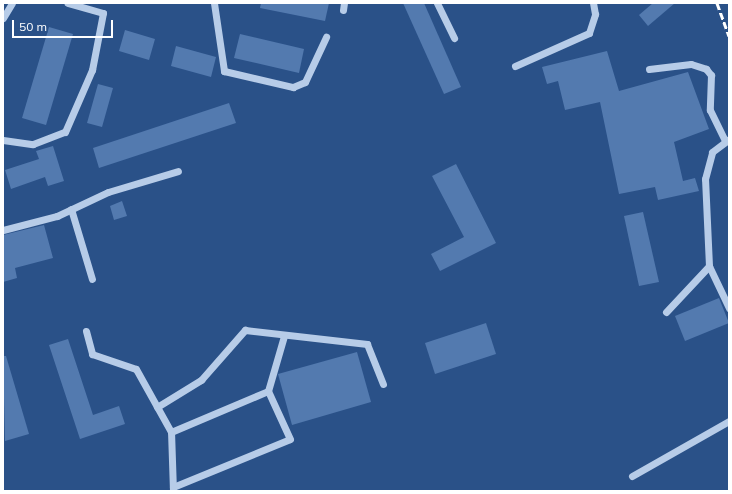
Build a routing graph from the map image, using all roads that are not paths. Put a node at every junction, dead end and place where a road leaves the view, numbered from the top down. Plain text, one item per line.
1 (12, 3) edge
2 (67, 3) edge
3 (214, 3) edge
4 (437, 3) edge
5 (593, 3) edge
6 (3, 18) edge
7 (326, 37) dead end
8 (454, 38) dead end
9 (515, 66) dead end
10 (649, 69) dead end
11 (3, 140) edge
12 (727, 140) edge
13 (178, 171) dead end
14 (71, 209) junction
15 (3, 230) edge
16 (709, 266) junction
17 (92, 279) dead end
18 (729, 308) edge
19 (666, 312) dead end
20 (86, 331) dead end
21 (284, 336) junction
22 (383, 384) dead end
23 (268, 391) junction
24 (157, 407) junction
25 (729, 421) edge
26 (171, 432) junction
27 (632, 476) dead end
28 (173, 489) edge

1 - 6 street
2 - 11 street
3 - 7 street
4 - 8 street
5 - 9 street
10 - 12 street
12 - 16 street
13 - 14 street
14 - 15 street
14 - 17 street
16 - 18 street
16 - 19 street
20 - 24 street
21 - 22 street
21 - 23 street
21 - 24 street
23 - 26 street
23 - 28 street
24 - 26 street
25 - 27 street
26 - 28 street

